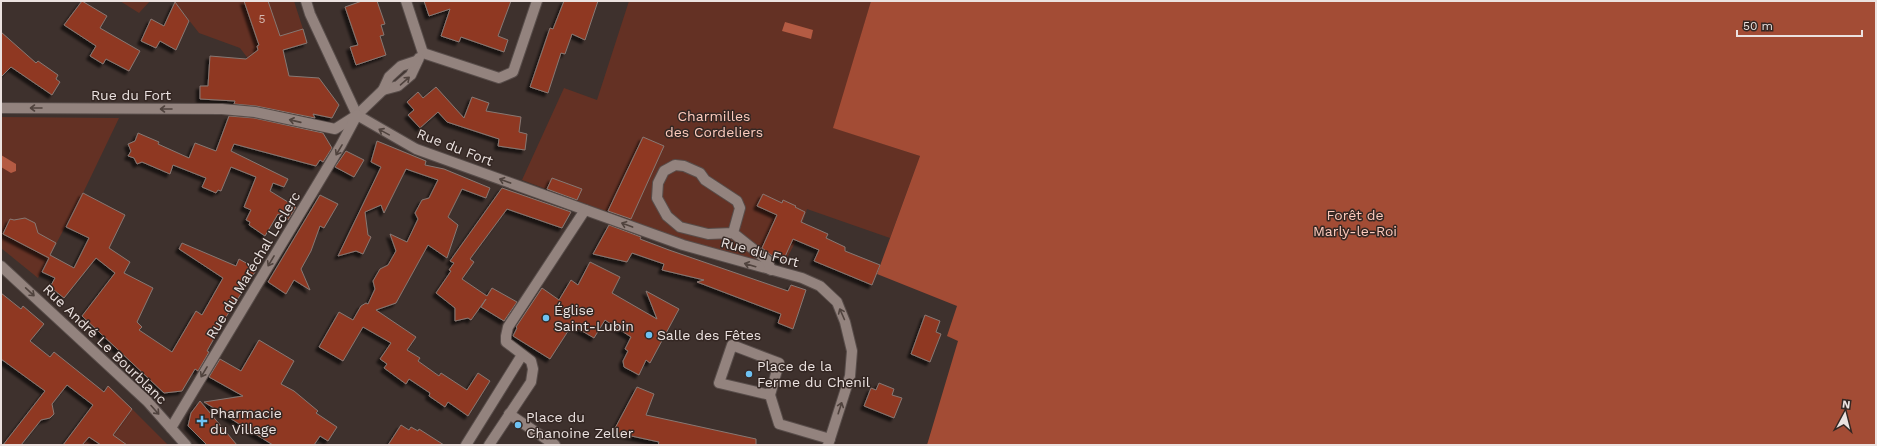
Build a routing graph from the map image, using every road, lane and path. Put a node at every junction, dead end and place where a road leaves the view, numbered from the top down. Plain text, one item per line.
1 (306, 1) edge
2 (406, 1) edge
3 (537, 1) edge
4 (419, 57) junction
5 (1, 108) edge
6 (357, 115) junction
7 (585, 210) junction
8 (733, 233) junction
9 (1, 266) edge
10 (771, 270) junction
11 (522, 355) junction
12 (770, 395) junction
13 (509, 414) junction
14 (171, 428) junction
15 (829, 442) edge
16 (186, 445) edge
17 (466, 445) edge
18 (489, 445) edge
19 (555, 445) edge

1 - 6 street
2 - 4 street
3 - 4 street
4 - 6 street
6 -> 5 street, Rue du Fort
7 -> 6 street, Rue du Fort
6 -> 14 street, Rue du Maréchal Leclerc
10 -> 7 street, Rue du Fort
7 - 11 street
8 - 8 street
8 - 10 street
9 -> 14 street, Rue André Le Bourblanc
15 -> 10 street, Rue du Fort
11 - 13 street
11 - 17 street
12 - 12 street
12 - 15 street
13 - 18 street
13 - 19 street
14 - 16 street, Rue André Le Bourblanc

